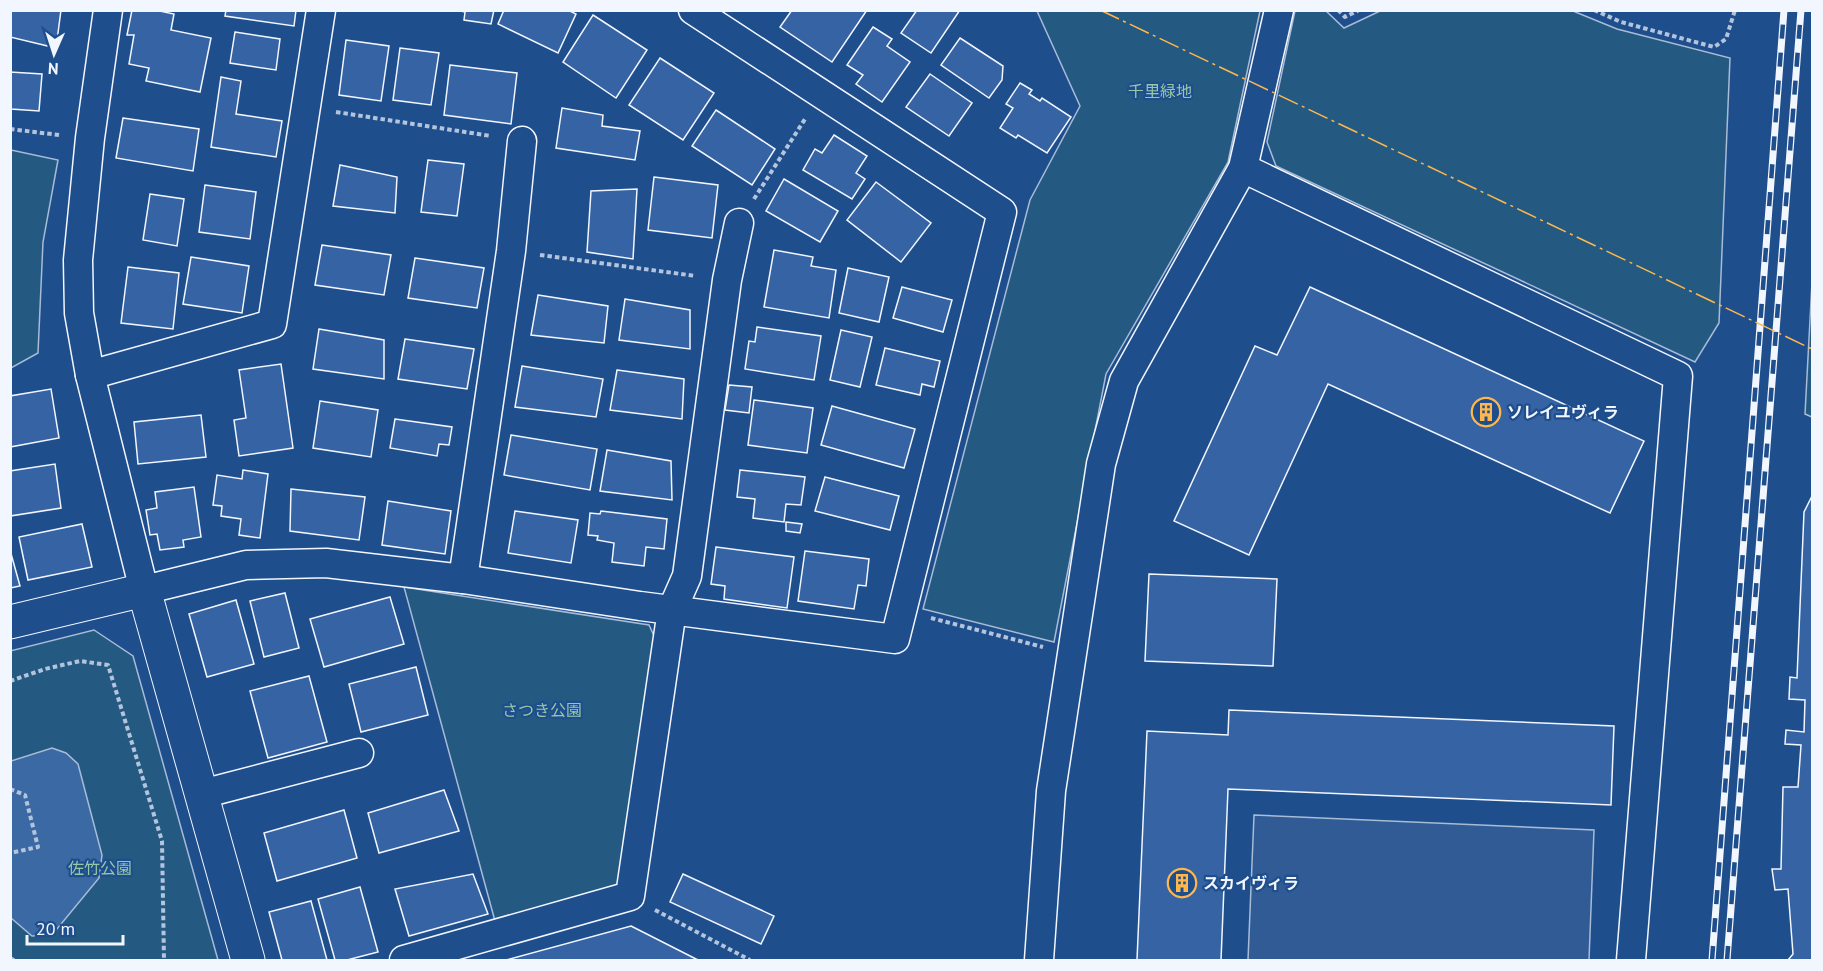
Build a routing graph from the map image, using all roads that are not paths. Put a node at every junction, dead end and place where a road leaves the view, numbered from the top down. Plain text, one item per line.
1 (108, 10) edge
2 (321, 10) edge
3 (693, 10) edge
4 (1279, 10) edge
5 (522, 141) road end
6 (1243, 168) junction
7 (739, 223) road end
8 (90, 375) junction
9 (463, 579) junction
10 (144, 590) junction
11 (672, 610) junction
12 (10, 622) edge
13 (359, 753) dead end
14 (202, 794) junction
15 (248, 960) edge
16 (404, 960) edge
17 (1039, 960) edge
18 (1631, 960) edge

1 - 8 street
2 - 8 street
3 - 11 street
4 - 6 street
5 - 9 street
6 - 17 street
6 - 18 street
7 - 11 street
8 - 10 street
9 - 10 street
9 - 11 street
10 - 12 street
10 - 14 street
11 - 16 street
13 - 14 street
14 - 15 street

